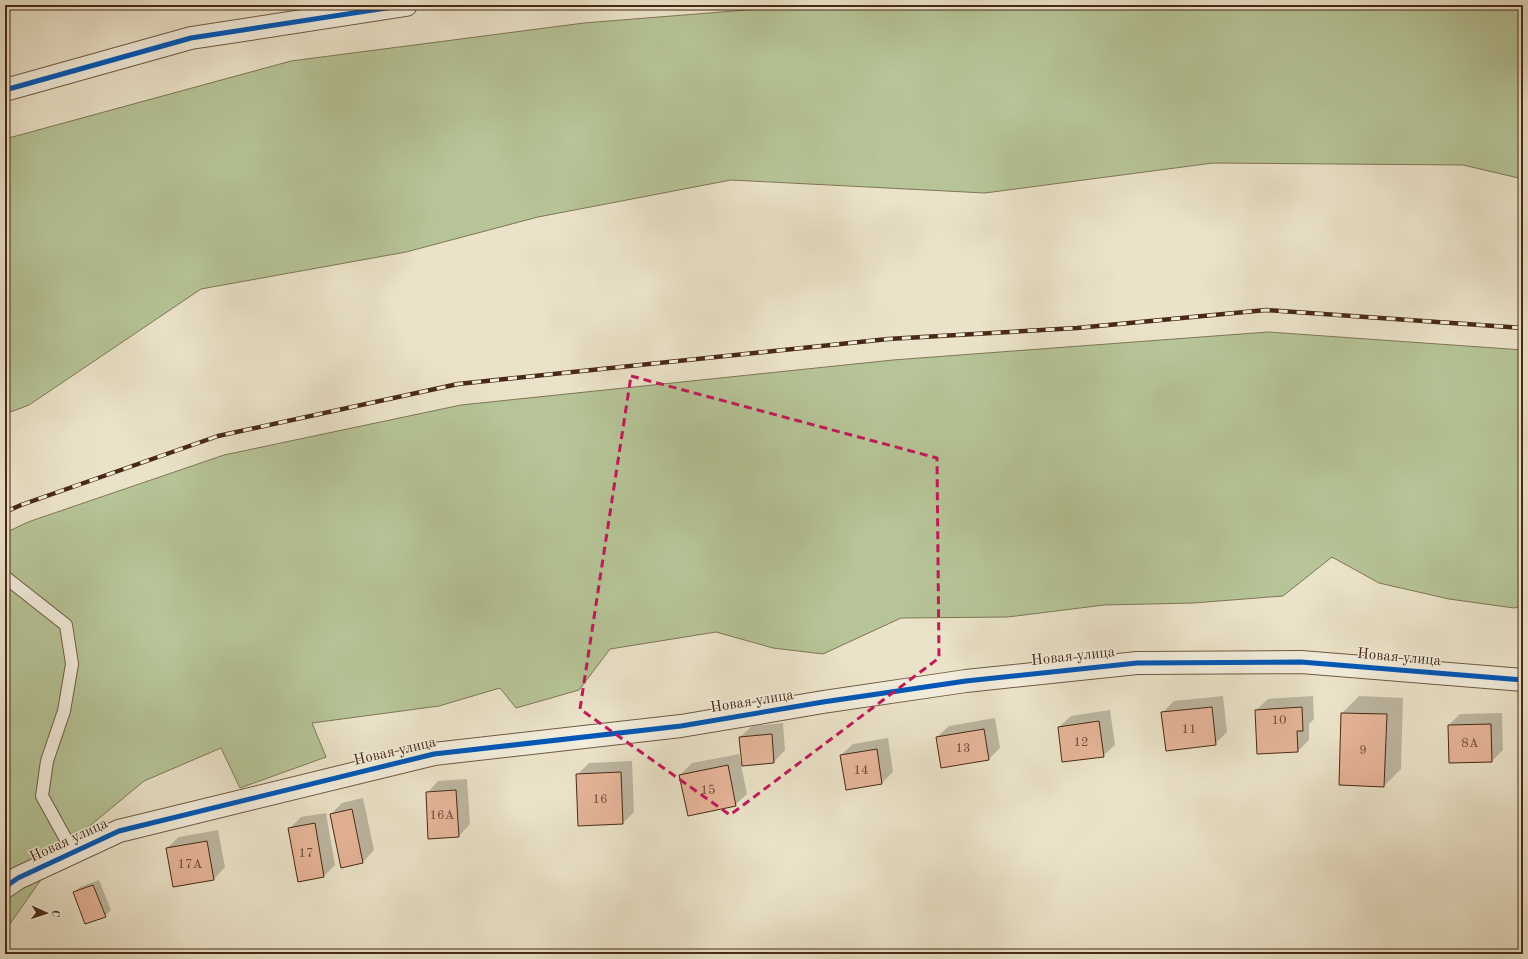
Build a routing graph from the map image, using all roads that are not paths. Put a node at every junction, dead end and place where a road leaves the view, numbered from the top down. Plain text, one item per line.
1 (406, 5) edge
2 (5, 90) edge
3 (5, 577) edge
4 (1523, 680) edge
5 (73, 852) junction
6 (5, 888) edge

1 - 2 street
3 - 5 lane
4 - 5 street, Новая улица
5 - 6 street, Новая улица

